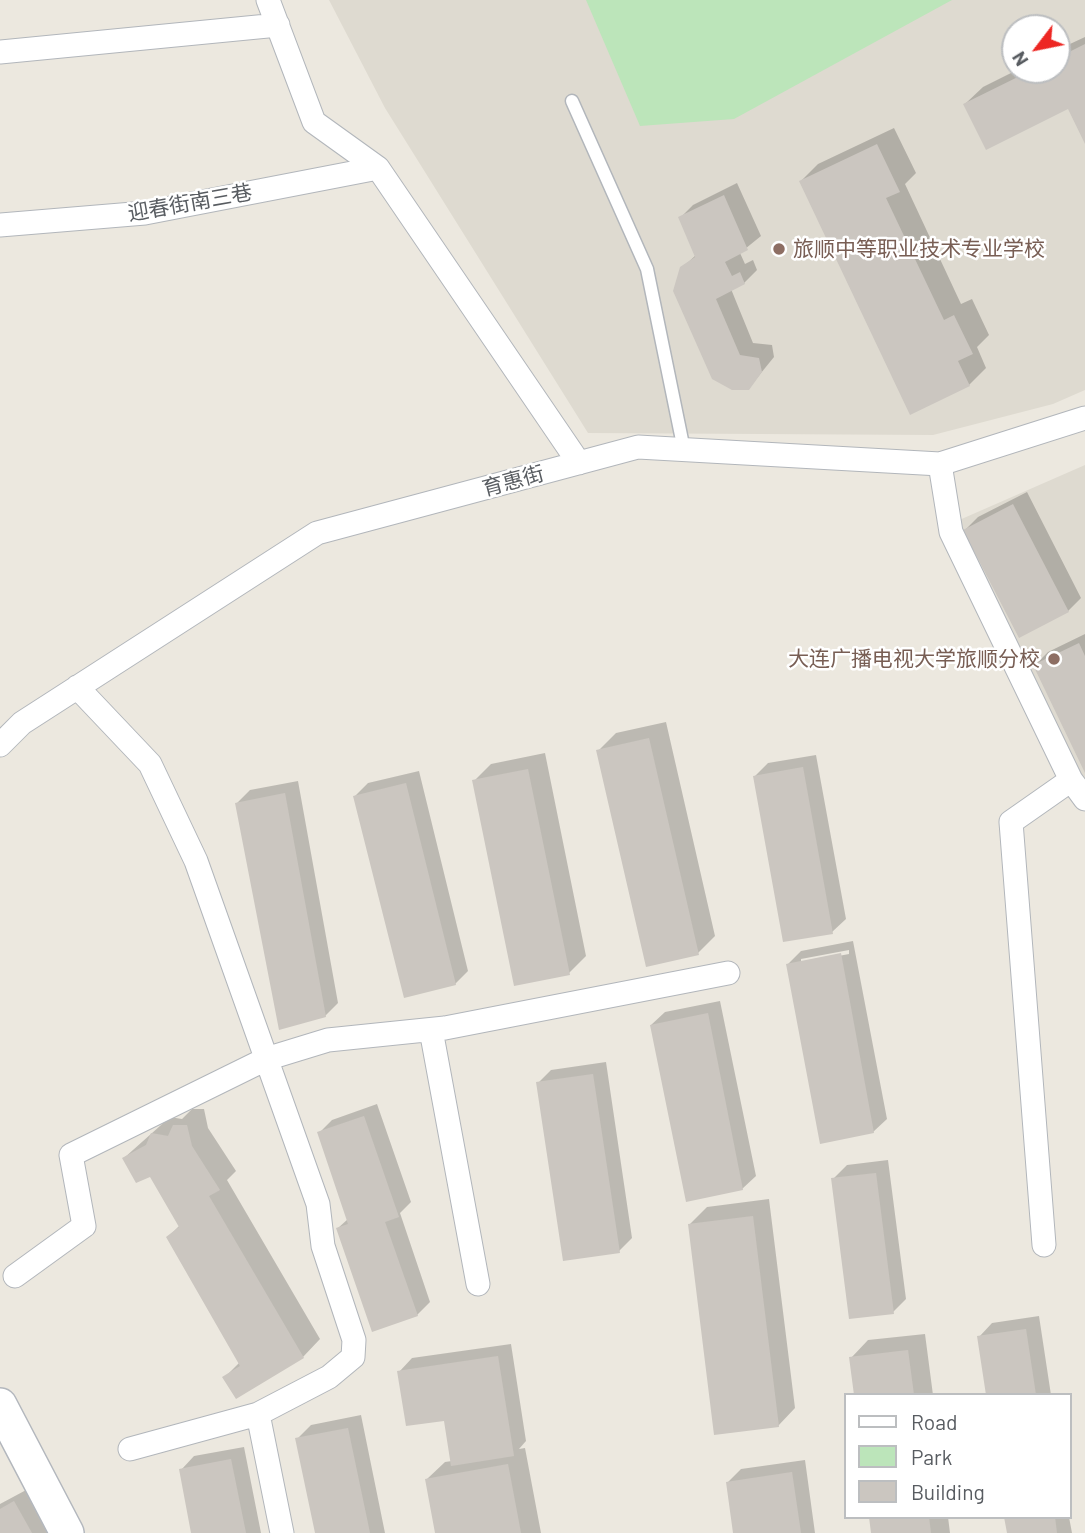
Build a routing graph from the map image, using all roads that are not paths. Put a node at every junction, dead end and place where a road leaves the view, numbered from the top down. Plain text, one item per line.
1 (268, 0) edge
2 (278, 25) junction
3 (0, 52) edge
4 (572, 101) dead end
5 (378, 168) junction
6 (0, 225) edge
7 (1085, 418) edge
8 (684, 450) junction
9 (579, 463) junction
10 (940, 464) junction
11 (77, 687) junction
12 (0, 745) edge
13 (1071, 780) junction
14 (1085, 799) edge
15 (728, 973) dead end
16 (431, 1030) junction
17 (266, 1059) junction
18 (1044, 1245) dead end
19 (15, 1276) dead end
20 (478, 1284) dead end
21 (0, 1405) edge
22 (258, 1414) junction
23 (130, 1449) dead end
24 (67, 1533) edge
25 (282, 1533) edge

1 - 2 street
2 - 3 street
2 - 5 street
4 - 8 lane
5 - 6 street, 迎春街南三巷
5 - 9 street
7 - 10 street, 育惠街
8 - 9 street, 育惠街
8 - 10 street, 育惠街
9 - 11 street, 育惠街
10 - 13 street
11 - 12 street, 育惠街
11 - 17 street
13 - 14 street
13 - 18 street
15 - 16 street
16 - 17 street
16 - 20 street
17 - 19 street
17 - 22 street
21 - 24 street
22 - 23 street
22 - 25 street

